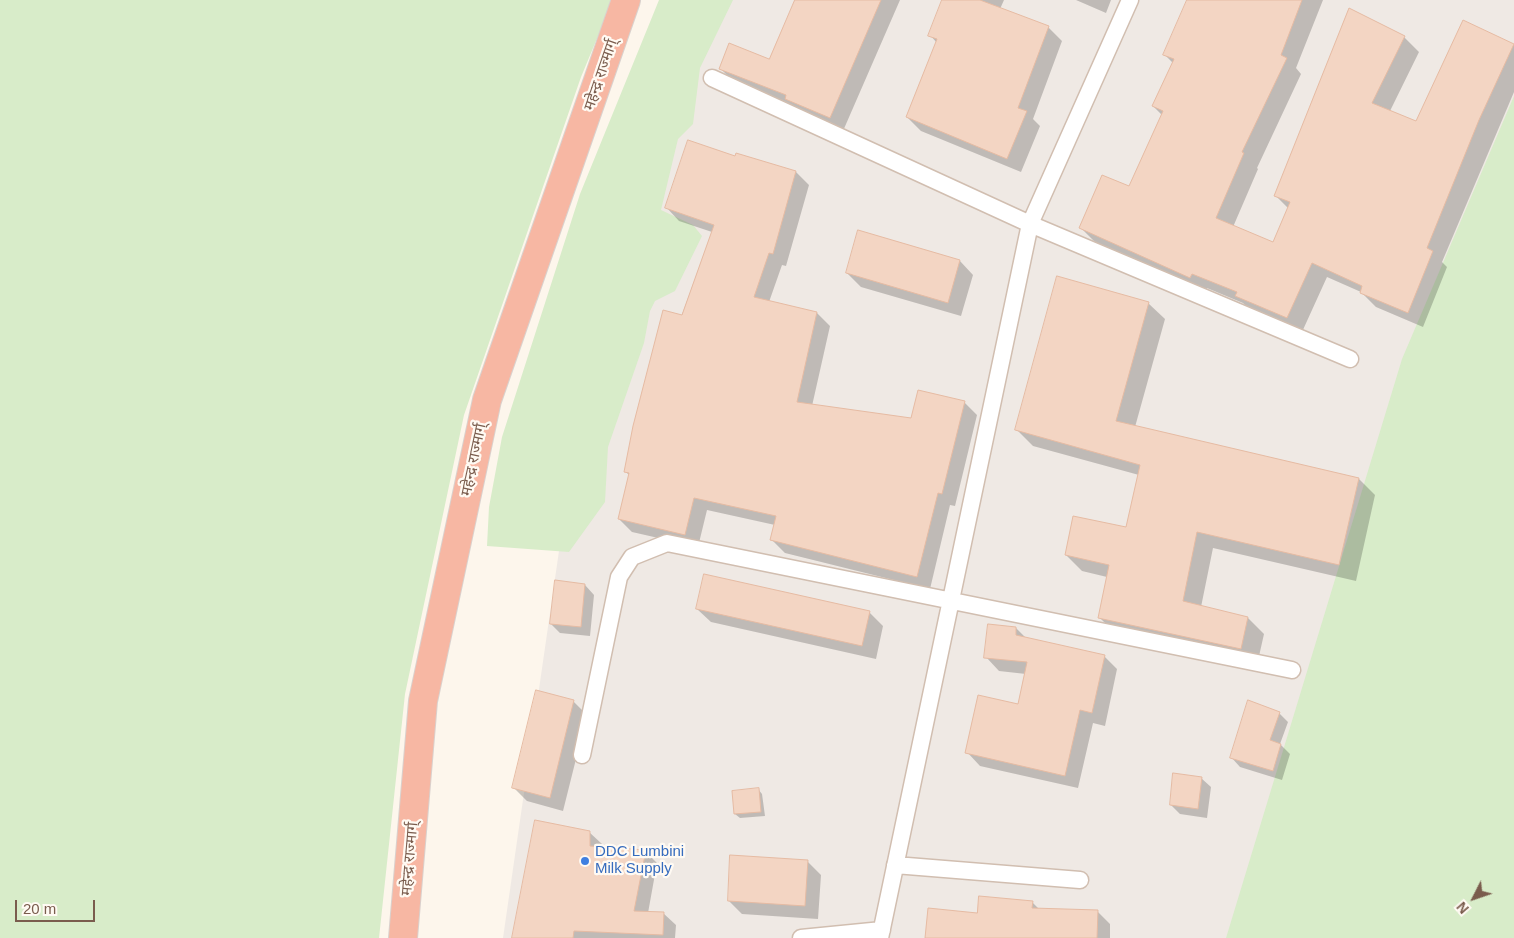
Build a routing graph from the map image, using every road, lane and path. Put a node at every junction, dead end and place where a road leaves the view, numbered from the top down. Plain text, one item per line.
1 (626, 0) edge
2 (1130, 0) edge
3 (712, 78) dead end
4 (1030, 224) junction
5 (1350, 359) dead end
6 (951, 600) junction
7 (1292, 670) dead end
8 (582, 754) dead end
9 (895, 865) junction
10 (1080, 880) dead end
11 (881, 934) edge
12 (403, 938) edge
13 (801, 938) edge

1 - 12 highway, महेन्द्र राज्मार्ग्
2 - 4 lane
3 - 4 lane
4 - 5 lane
4 - 6 lane
6 - 7 lane
6 - 8 lane
6 - 9 lane
9 - 10 lane
9 - 11 lane
11 - 13 lane

